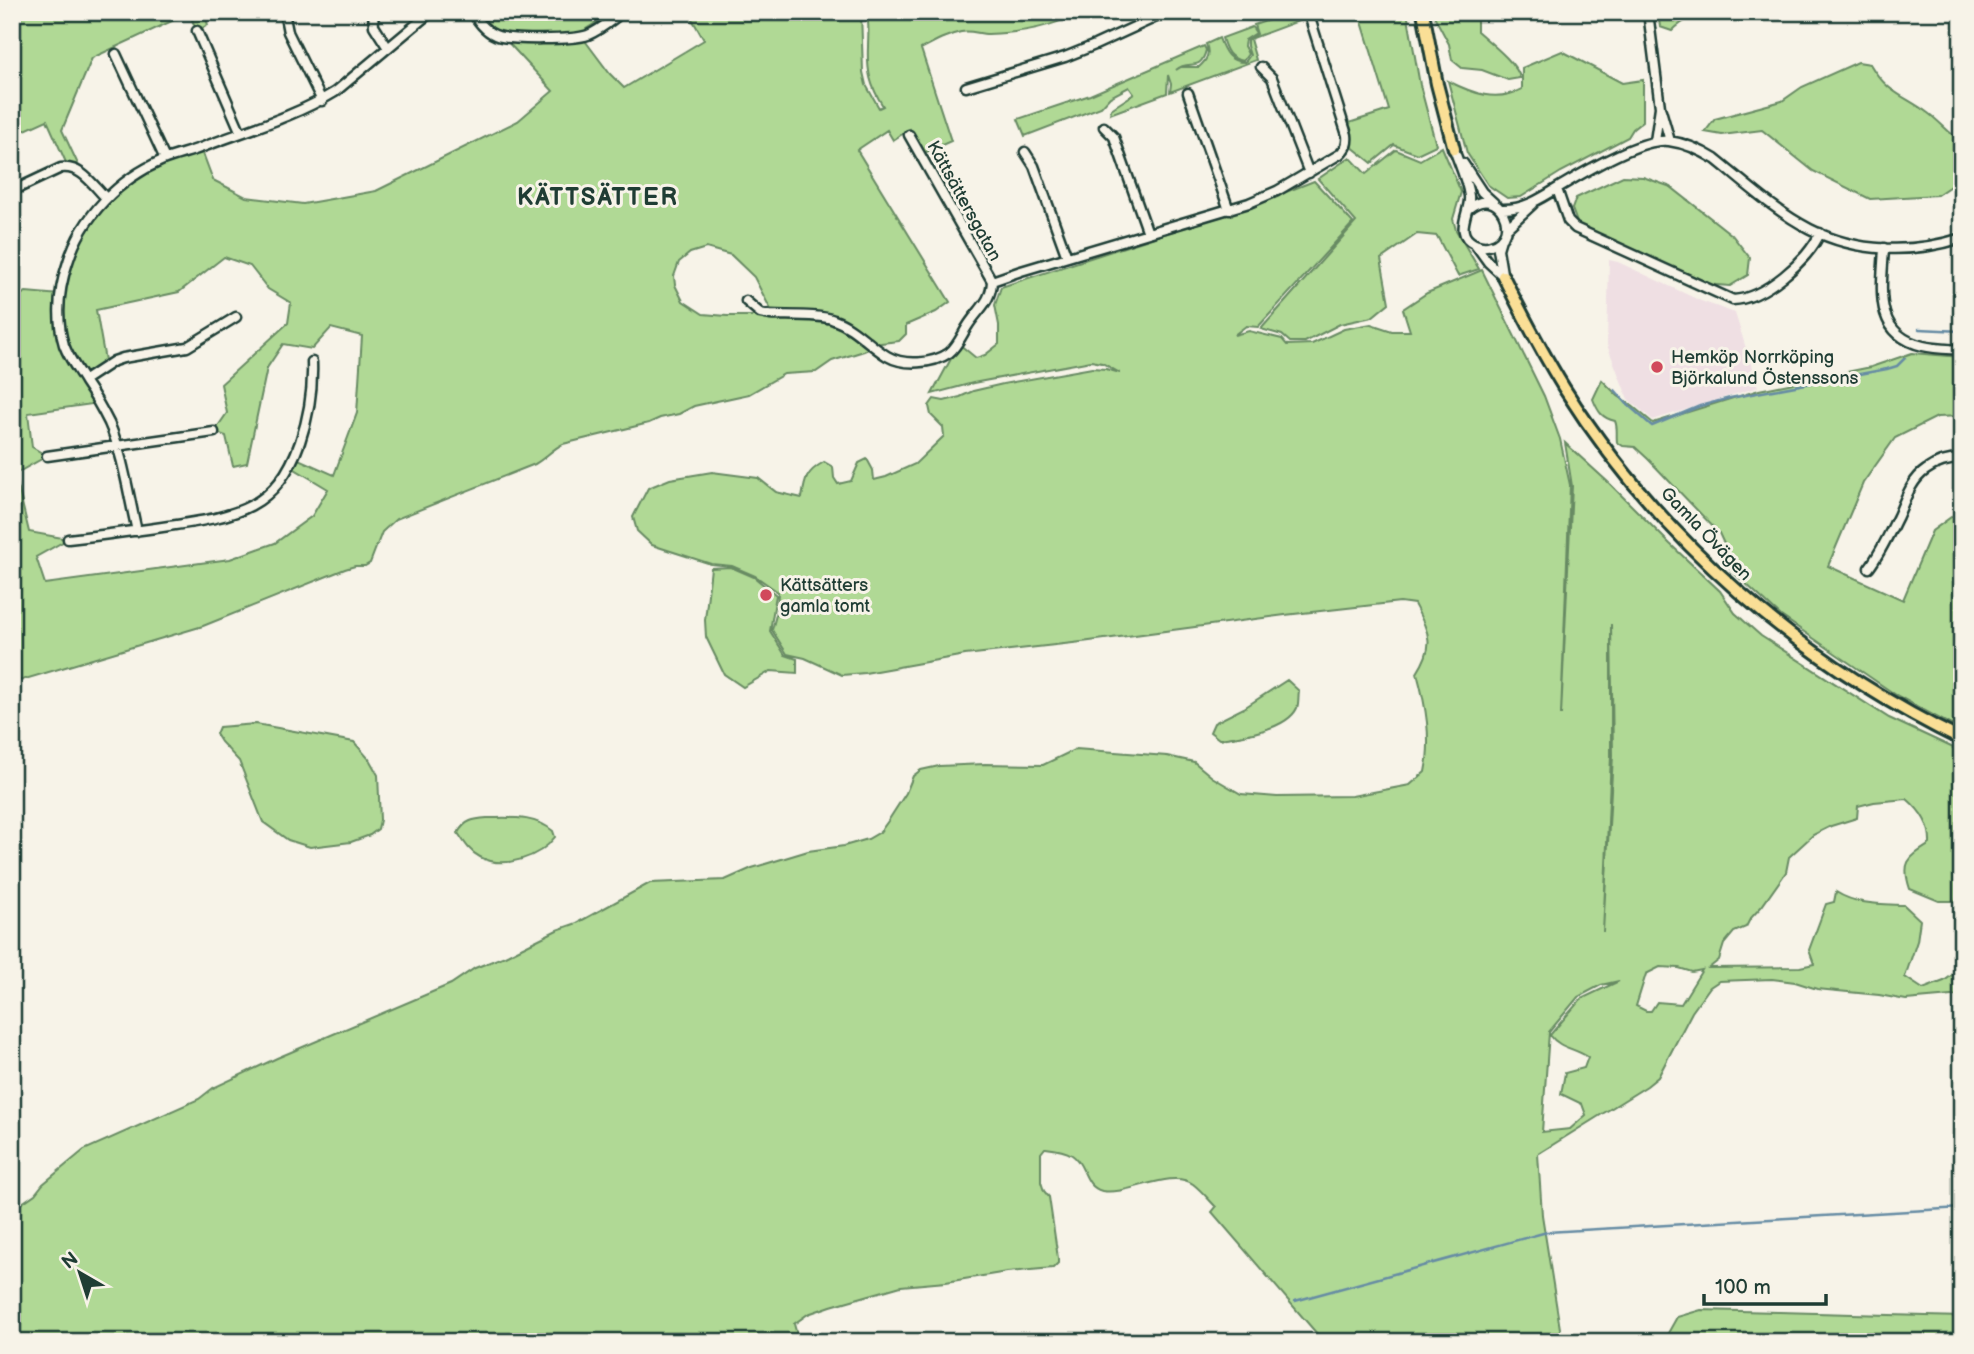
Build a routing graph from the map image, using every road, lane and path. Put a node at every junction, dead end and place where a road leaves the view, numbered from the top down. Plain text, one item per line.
1 (284, 12) edge
2 (373, 12) edge
3 (431, 12) edge
4 (472, 12) edge
5 (1167, 12) edge
6 (1308, 12) edge
7 (1423, 12) edge
8 (1648, 12) edge
9 (616, 17) dead end
10 (197, 31) dead end
11 (388, 48) junction
12 (116, 54) dead end
13 (1261, 67) dead end
14 (966, 87) dead end
15 (1188, 93) dead end
16 (322, 100) junction
17 (1660, 107) junction
18 (1104, 127) dead end
19 (241, 133) junction
20 (909, 135) dead end
21 (1655, 141) junction
22 (1670, 141) junction
23 (1454, 149) junction
24 (1025, 152) dead end
25 (164, 159) junction
26 (1309, 173) junction
27 (1557, 189) junction
28 (12, 191) edge
29 (106, 198) junction
30 (1535, 201) junction
31 (1498, 206) junction
32 (1468, 209) junction
33 (1229, 210) junction
34 (1506, 229) junction
35 (1148, 233) junction
36 (1820, 233) junction
37 (1962, 238) edge
38 (1502, 239) junction
39 (1475, 244) junction
40 (1884, 248) junction
41 (1067, 257) junction
42 (1503, 276) junction
43 (992, 281) junction
44 (746, 301) dead end
45 (236, 317) dead end
46 (1962, 350) edge
47 (312, 362) dead end
48 (85, 380) junction
49 (214, 432) dead end
50 (117, 447) junction
51 (47, 456) dead end
52 (1962, 459) edge
53 (137, 531) junction
54 (68, 540) dead end
55 (1869, 568) dead end
56 (1962, 740) edge

1 - 16 street
2 - 11 street
3 - 11 street
4 - 9 street
5 - 14 street
6 - 26 street, Kättsättersgatan
7 - 23 main road, Gamla Övägen
8 - 17 street
10 - 19 street
11 - 16 street
12 - 25 street
13 - 26 street
15 - 33 street
16 - 19 street
17 - 21 street
17 - 22 street
18 - 35 street
19 - 25 street
20 - 43 street, Kättsättersgatan
21 - 22 street
21 - 27 street
22 - 36 street
23 - 31 street, Gamla Övägen
23 - 32 street, Gamla Övägen
24 - 41 street
25 - 29 street
26 - 33 street, Kättsättersgatan
27 - 30 street
27 - 36 street
28 - 29 street
29 - 48 street
30 - 31 street
30 - 34 street
31 - 32 street
31 - 34 street, Gamla Övägen
32 - 39 street, Gamla Övägen
33 - 35 street, Kättsättersgatan
34 - 38 street, Gamla Övägen
35 - 41 street, Kättsättersgatan
36 - 40 street
37 - 40 street
38 - 39 street
38 - 42 street, Gamla Övägen
39 - 42 street, Gamla Övägen
40 - 46 street
41 - 43 street, Kättsättersgatan
42 - 56 main road, Gamla Övägen
43 - 44 street, Kättsättersgatan
45 - 48 street
47 - 53 street
48 - 50 street
49 - 50 street
50 - 51 street
50 - 53 street
52 - 55 street
53 - 54 street

